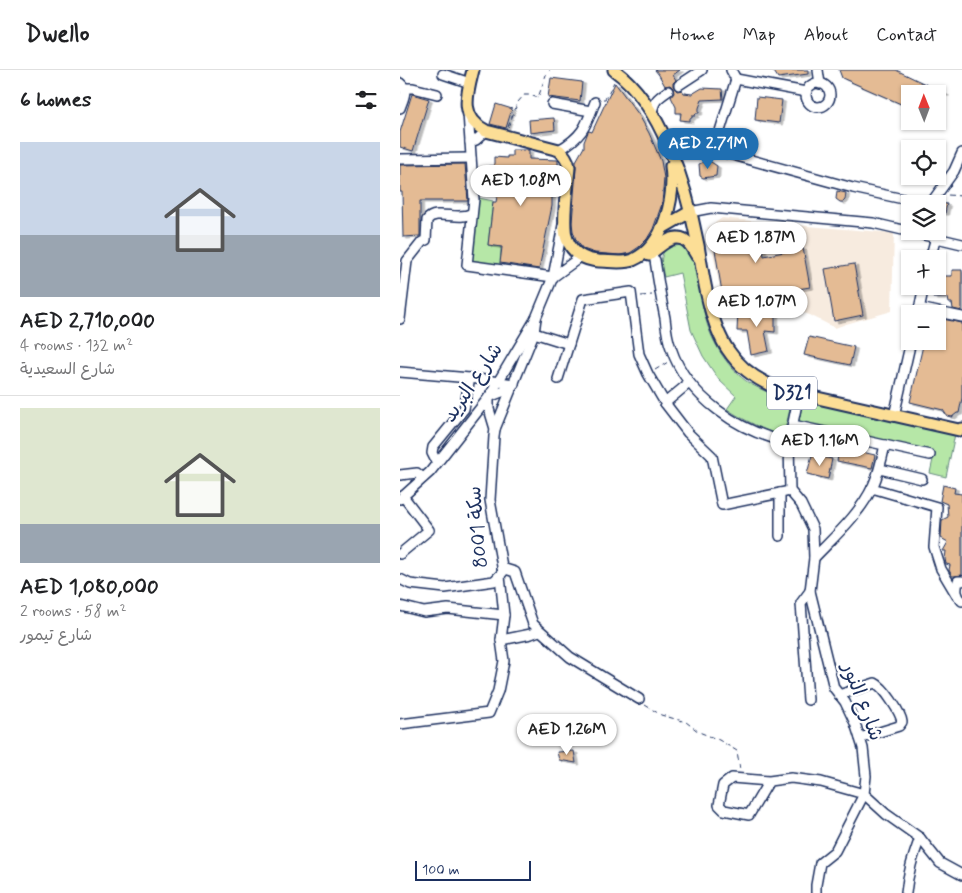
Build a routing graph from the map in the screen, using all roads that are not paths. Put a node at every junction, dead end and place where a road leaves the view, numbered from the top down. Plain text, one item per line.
1 (473, 70) edge
2 (702, 70) edge
3 (731, 70) edge
4 (818, 70) edge
5 (617, 72) edge
6 (443, 74) dead end
7 (736, 79) junction
8 (470, 82) junction
9 (820, 84) junction
10 (679, 85) dead end
11 (402, 86) edge
12 (668, 91) dead end
13 (806, 92) junction
14 (437, 94) dead end
15 (640, 96) junction
16 (658, 98) junction
17 (595, 102) road end
18 (552, 104) dead end
19 (400, 108) edge
20 (468, 111) junction
21 (592, 111) junction
22 (652, 113) junction
23 (486, 130) junction
24 (470, 142) junction
25 (668, 147) junction
26 (559, 150) junction
27 (962, 153) edge
28 (470, 158) junction
29 (400, 159) edge
30 (690, 212) junction
31 (472, 213) junction
32 (565, 215) junction
33 (901, 227) edge
34 (662, 228) junction
35 (946, 237) edge
36 (962, 244) edge
37 (580, 256) junction
38 (403, 260) edge
39 (632, 260) junction
40 (655, 260) dead end
41 (700, 262) junction
42 (553, 277) junction
43 (946, 315) edge
44 (962, 317) edge
45 (536, 318) junction
46 (400, 319) edge
47 (534, 333) junction
48 (569, 344) junction
49 (909, 350) edge
50 (400, 372) edge
51 (470, 378) junction
52 (558, 379) dead end
53 (498, 382) junction
54 (689, 382) junction
55 (513, 386) junction
56 (799, 394) junction
57 (489, 397) junction
58 (665, 403) junction
59 (894, 416) junction
60 (793, 425) junction
61 (495, 429) junction
62 (961, 431) edge
63 (789, 442) junction
64 (885, 445) junction
65 (930, 455) dead end
66 (437, 463) junction
67 (880, 469) junction
68 (400, 475) edge
69 (423, 478) junction
70 (922, 479) dead end
71 (872, 488) junction
72 (790, 491) junction
73 (780, 493) junction
74 (402, 498) edge
75 (780, 536) dead end
76 (400, 554) edge
77 (814, 558) junction
78 (501, 572) junction
79 (400, 579) edge
80 (962, 581) edge
81 (810, 591) junction
82 (960, 599) edge
83 (400, 606) edge
84 (504, 615) junction
85 (539, 631) junction
86 (501, 640) junction
87 (840, 695) junction
88 (639, 699) road end
89 (808, 700) dead end
90 (400, 724) edge
91 (860, 738) junction
92 (769, 781) junction
93 (864, 794) junction
94 (920, 838) junction
95 (962, 875) edge
96 (816, 893) edge
97 (906, 893) edge

1 - 8 main road
2 - 10 street
3 - 7 street
4 - 9 street
5 - 15 main road, D321
6 - 8 street
7 - 13 street
7 - 27 street
8 - 20 main road
9 - 13 street
9 - 13 street
11 - 14 street
11 - 19 street
12 - 16 street
15 - 16 street
15 - 22 main road, D321
16 - 22 street
17 - 21 street
18 - 21 street
20 - 23 main road
20 - 24 street
21 - 26 street
22 - 25 main road, D321
23 - 24 street
23 - 26 main road
24 - 28 street
25 - 30 main road, D321
25 - 34 main road, D321
26 - 32 main road
28 - 29 street
28 - 31 street
30 - 33 street
30 - 34 main road
30 - 41 main road, D321
31 - 38 street
31 - 42 street
32 - 37 main road
32 - 42 street, شارع البريد
34 - 39 main road, D321
35 - 36 street
37 - 39 main road, D321
37 - 42 street
38 - 46 street
39 - 41 main road, D321
40 - 54 street
41 - 56 main road, D321
42 - 45 street, شارع البريد
43 - 44 street
45 - 47 street, سكة 8001
45 - 53 street, شارع البريد
47 - 48 street
47 - 55 street, سكة 8001
48 - 52 street
48 - 58 street
49 - 59 street
50 - 51 street
51 - 53 street
51 - 66 street
53 - 55 street
53 - 57 street, شارع البريد
54 - 58 street
54 - 63 street
55 - 57 street
55 - 61 street, سكة 8001
56 - 59 main road, D321
56 - 60 street
57 - 61 street
57 - 66 street, شارع البريد
58 - 73 street
59 - 62 main road, D321
60 - 63 street
60 - 64 street
61 - 78 street, سكة 8001
63 - 72 street
64 - 65 street
64 - 67 street
66 - 69 street, شارع البريد
67 - 70 street
67 - 71 street
68 - 69 street
69 - 74 street, شارع البريد
71 - 77 street
71 - 82 street
72 - 73 street
72 - 77 street, شارع النور
73 - 75 street
74 - 76 street, شارع البريد
77 - 81 street, شارع النور
78 - 79 street, سكة 8001
78 - 84 street
78 - 85 street
80 - 82 street
81 - 87 street, شارع النور
81 - 89 street
83 - 84 street
84 - 86 street
85 - 86 street
85 - 88 street
86 - 90 street
87 - 91 street, شارع النور
87 - 91 street
91 - 93 street, شارع النور
92 - 92 street
92 - 93 street
93 - 94 street
93 - 96 street
94 - 95 street
94 - 97 street

